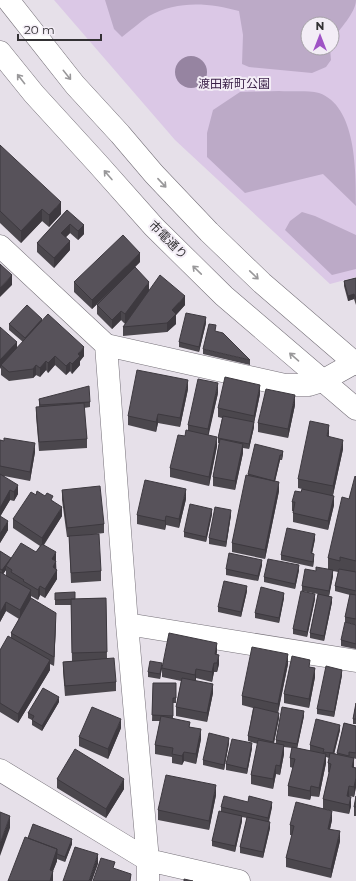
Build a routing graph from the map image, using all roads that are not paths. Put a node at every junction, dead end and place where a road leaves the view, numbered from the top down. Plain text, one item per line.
1 (8, 0) edge
2 (0, 52) edge
3 (0, 246) edge
4 (106, 345) junction
5 (356, 363) edge
6 (322, 381) junction
7 (356, 409) edge
8 (127, 624) junction
9 (356, 661) edge
10 (0, 770) edge
11 (148, 871) edge
12 (238, 881) edge

1 -> 5 street
6 -> 2 street, 市電通り
3 - 4 street
4 - 6 street
4 - 8 street
5 - 6 street
6 - 7 street, 市電通り
8 - 9 street
8 - 11 street
10 - 11 street
11 - 12 street

